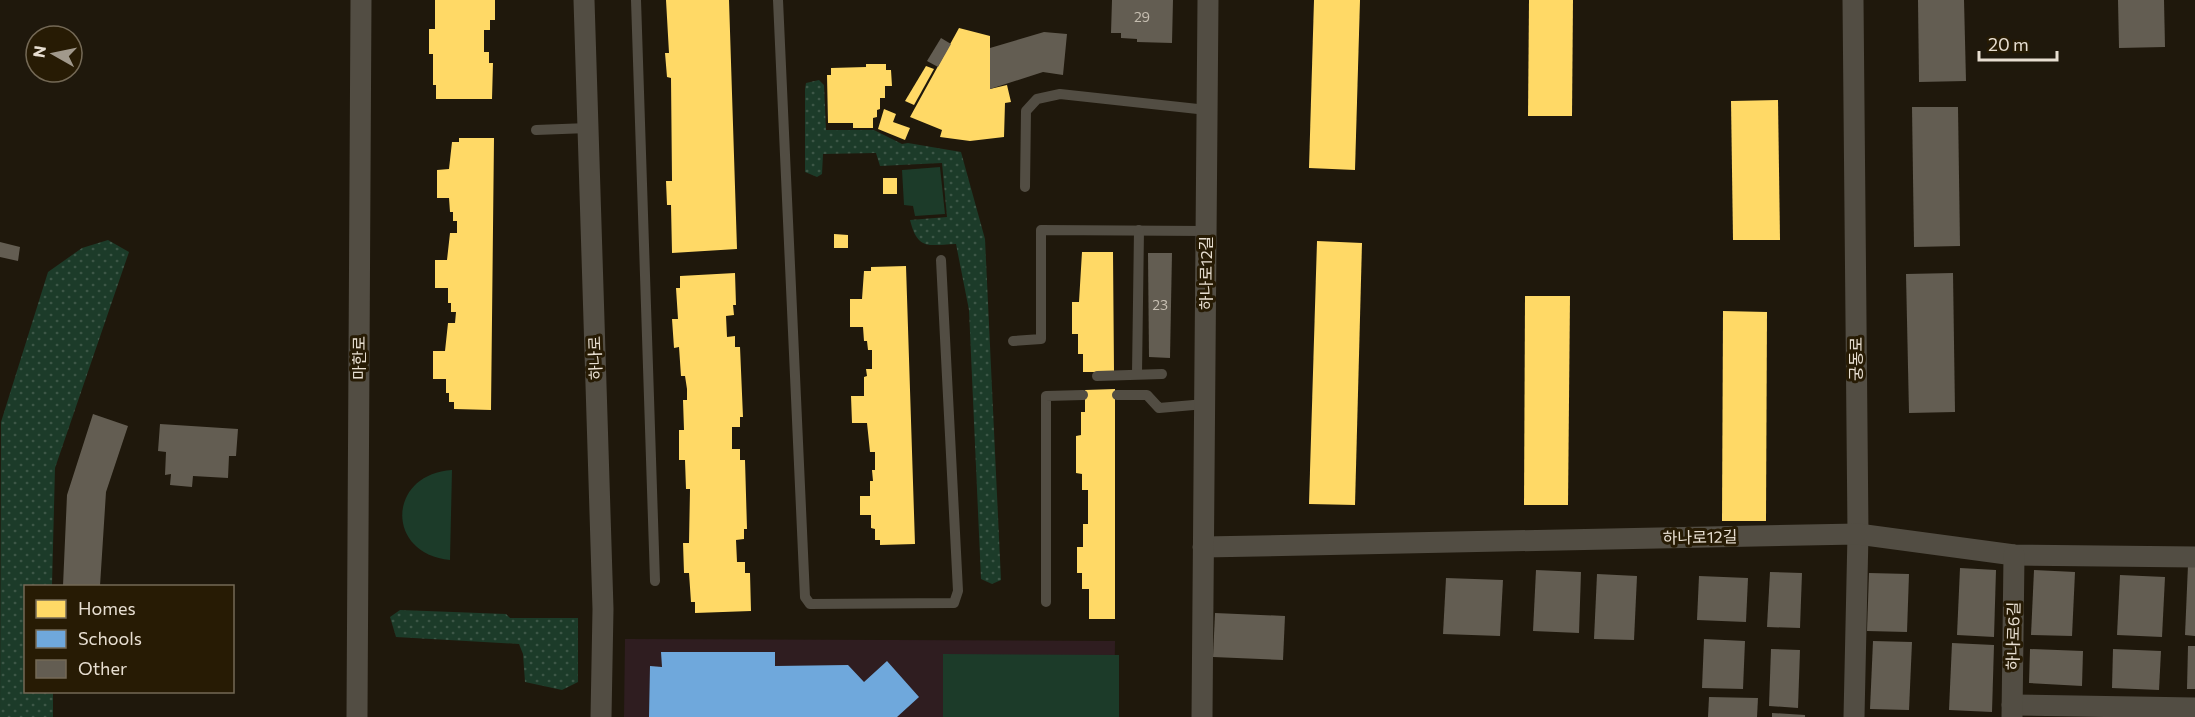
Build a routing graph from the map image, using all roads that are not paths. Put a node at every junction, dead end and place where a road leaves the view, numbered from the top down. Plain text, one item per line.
1 (361, 0) edge
2 (584, 0) edge
3 (636, 0) edge
4 (778, 0) edge
5 (1208, 0) edge
6 (1853, 0) edge
7 (1207, 110) junction
8 (588, 128) junction
9 (536, 130) dead end
10 (1025, 187) dead end
11 (1139, 230) junction
12 (1206, 231) junction
13 (941, 260) dead end
14 (1013, 341) dead end
15 (1137, 374) junction
16 (1162, 374) dead end
17 (1097, 376) dead end
18 (1083, 395) dead end
19 (1117, 395) dead end
20 (1204, 404) junction
21 (1858, 534) junction
22 (1203, 547) junction
23 (2014, 555) junction
24 (2195, 557) edge
25 (655, 580) dead end
26 (1046, 602) dead end
27 (2195, 708) edge
28 (2012, 711) edge
29 (357, 717) edge
30 (601, 717) edge
31 (1202, 717) edge
32 (1854, 717) edge

1 - 29 street, 마한로
2 - 8 street, 하나로
3 - 25 lane
4 - 13 lane
5 - 7 street, 하나로12길
6 - 21 street, 궁동로
7 - 10 lane
7 - 12 street, 하나로12길
8 - 9 lane
8 - 30 street, 하나로
11 - 12 lane
11 - 14 lane
11 - 15 lane
12 - 20 street, 하나로12길
15 - 16 lane
15 - 17 lane
18 - 26 lane
19 - 20 lane
20 - 22 street, 하나로12길
21 - 22 street, 하나로12길
21 - 23 street, 하나로12길
21 - 32 street, 궁동로
22 - 31 street, 하나로12길
23 - 24 street, 하나로12길
23 - 28 street, 하나로6길
27 - 28 street

